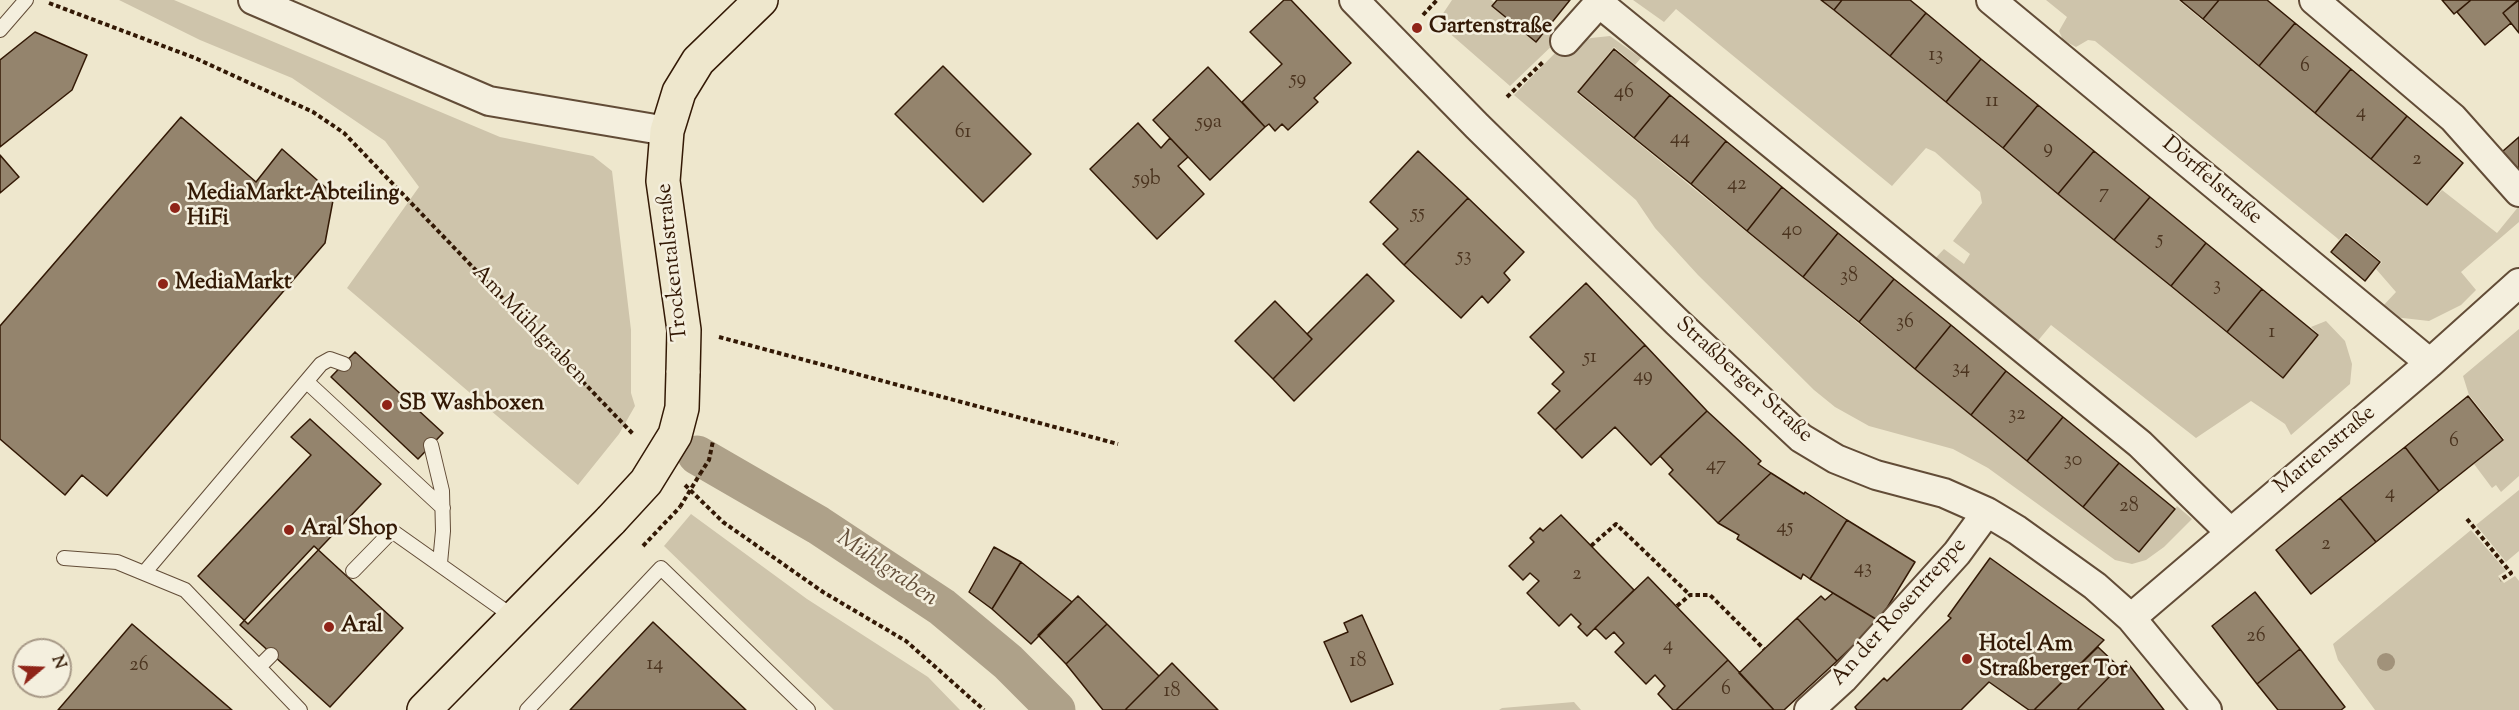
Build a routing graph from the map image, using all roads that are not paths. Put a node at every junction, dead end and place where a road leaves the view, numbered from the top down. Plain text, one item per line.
1 (26, 0) edge
2 (253, 0) edge
3 (761, 0) edge
4 (1354, 0) edge
5 (1991, 0) edge
6 (2314, 0) edge
7 (1600, 2) edge
8 (0, 30) edge
9 (1565, 41) road end
10 (667, 131) junction
11 (2519, 192) edge
12 (2519, 283) edge
13 (2430, 363) junction
14 (344, 364) dead end
15 (307, 382) junction
16 (431, 446) dead end
17 (443, 508) junction
18 (1987, 512) junction
19 (2230, 532) junction
20 (64, 558) dead end
21 (440, 563) junction
22 (353, 571) dead end
23 (144, 573) junction
24 (514, 618) junction
25 (2131, 618) junction
26 (271, 655) dead end
27 (260, 666) junction
28 (300, 710) edge
29 (424, 710) edge
30 (527, 710) edge
31 (808, 710) edge
32 (1809, 710) edge
33 (2207, 710) edge

1 - 8 lane
2 - 10 street
3 - 10 main road, Trockentalstraße
4 - 18 street, Straßberger Straße
5 - 13 street, Dörffelstraße
6 - 11 street
7 - 9 street
7 - 19 street
10 - 24 main road, Trockentalstraße, bridge
12 - 13 street, Marienstraße
13 - 19 street, Marienstraße
14 - 15 lane
15 - 17 lane
15 - 23 lane
16 - 17 lane
17 - 21 lane
18 - 25 street, Straßberger Straße
18 - 32 street, An der Rosentreppe
19 - 25 street, Marienstraße
20 - 23 lane
21 - 22 lane
21 - 24 lane
23 - 27 lane
24 - 29 main road, Trockentalstraße
25 - 33 street, Straßberger Straße
26 - 27 lane
27 - 28 lane
30 - 31 lane

